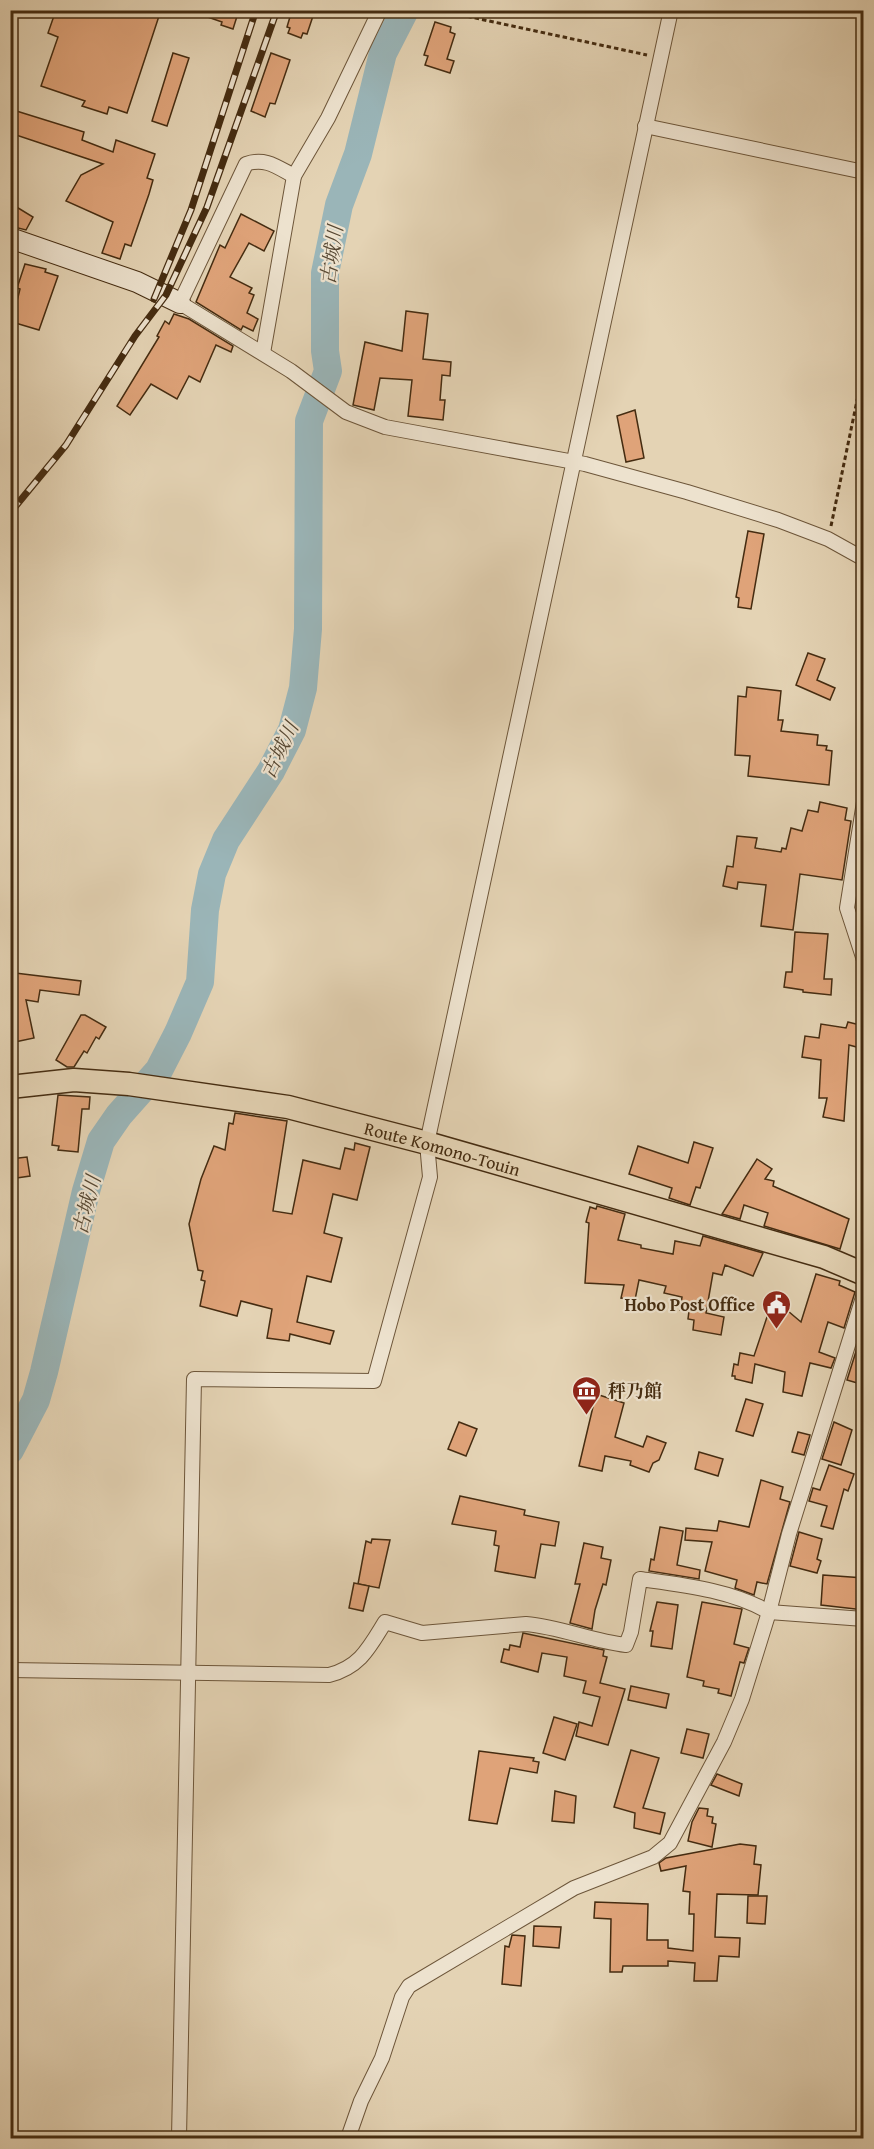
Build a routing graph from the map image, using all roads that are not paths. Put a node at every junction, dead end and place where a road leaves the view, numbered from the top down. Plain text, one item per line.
1 (380, 10) edge
2 (671, 10) edge
3 (645, 126) junction
4 (864, 172) edge
5 (294, 176) junction
6 (10, 238) edge
7 (180, 303) junction
8 (263, 353) junction
9 (575, 463) junction
10 (864, 559) edge
11 (864, 802) edge
12 (864, 960) edge
13 (10, 1087) edge
14 (427, 1143) junction
15 (864, 1274) edge
16 (864, 1294) edge
17 (769, 1612) junction
18 (864, 1618) edge
19 (10, 1670) edge
20 (188, 1671) junction
21 (179, 2139) edge
22 (348, 2139) edge

1 - 5 street
2 - 3 street
3 - 4 street
3 - 9 street
5 - 7 street
5 - 8 street
6 - 7 main road
7 - 8 street
8 - 9 street
9 - 10 street
9 - 14 street
11 - 12 street
13 - 14 main road, Route Komono-Touin
14 - 15 main road, Route Komono-Touin
14 - 20 street
16 - 17 street
17 - 18 street
17 - 20 street
17 - 22 street
19 - 20 street
20 - 21 street

